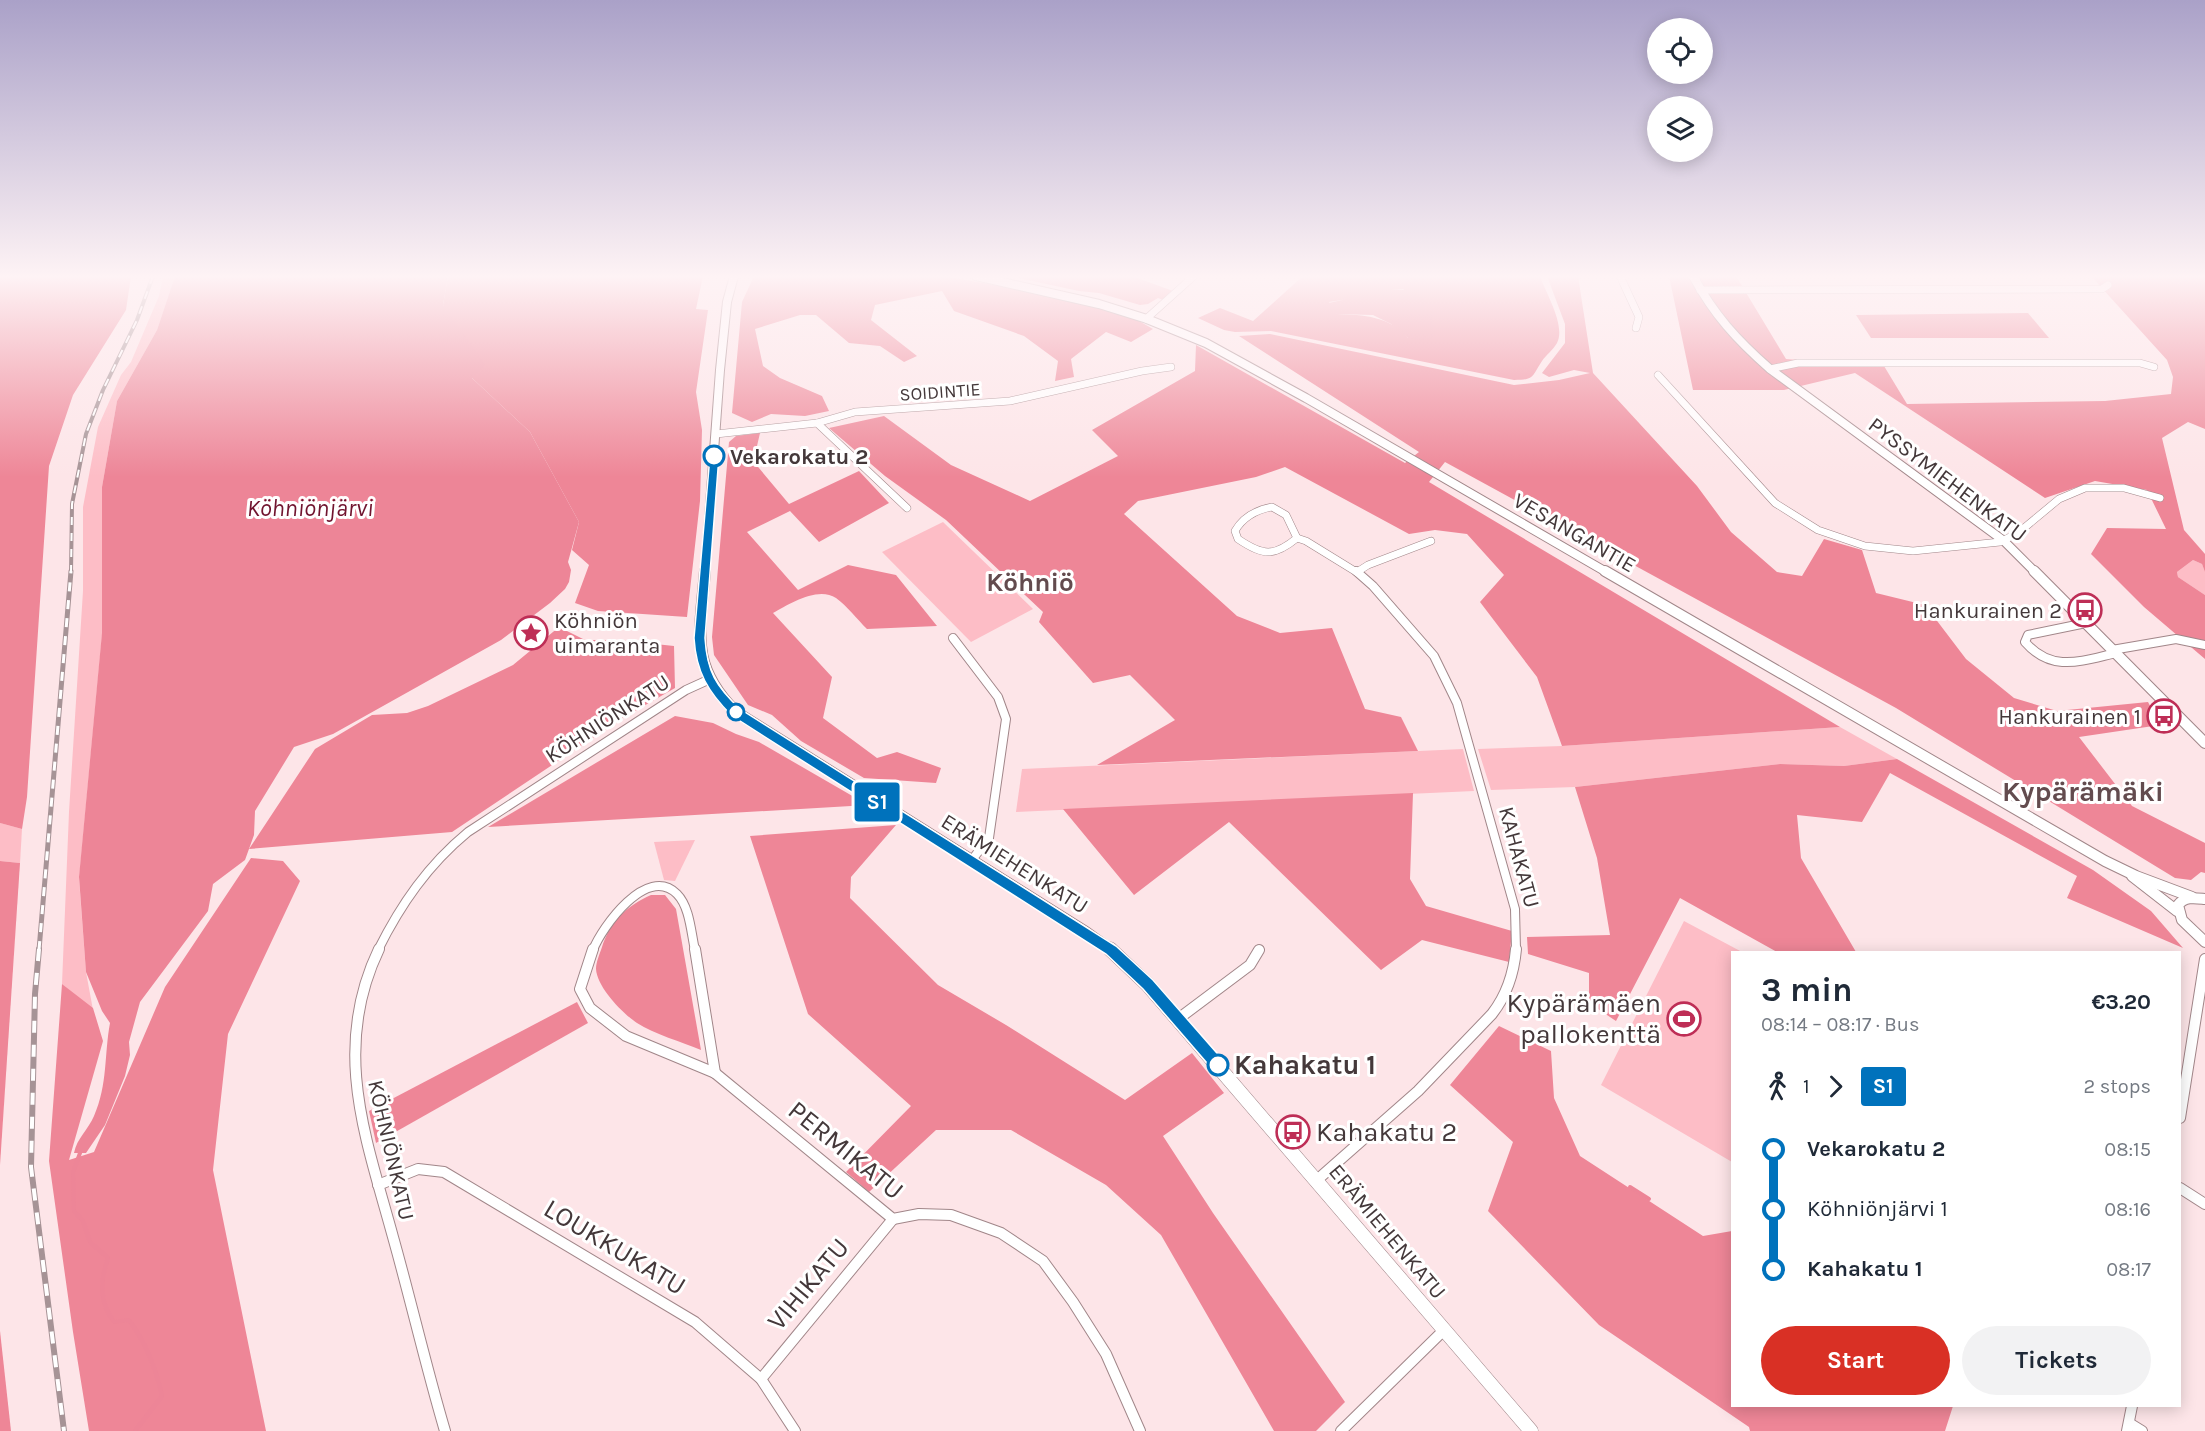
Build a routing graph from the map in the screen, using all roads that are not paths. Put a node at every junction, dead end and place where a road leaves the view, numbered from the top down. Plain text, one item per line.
1 (724, 343) edge
2 (1204, 343) edge
3 (1740, 343) edge
4 (1172, 367) dead end
5 (2154, 367) dead end
6 (1770, 369) junction
7 (1658, 375) dead end
8 (817, 423) junction
9 (716, 434) junction
10 (2160, 498) dead end
11 (907, 508) dead end
12 (1297, 538) junction
13 (1431, 541) dead end
14 (2004, 542) junction
15 (1357, 572) junction
16 (2086, 623) junction
17 (953, 638) dead end
18 (2205, 645) edge
19 (2114, 652) junction
20 (708, 680) junction
21 (2205, 743) edge
22 (971, 861) junction
23 (2132, 875) junction
24 (2200, 897) edge
25 (2177, 911) junction
26 (2205, 942) edge
27 (1259, 950) dead end
28 (2205, 959) edge
29 (1178, 1019) junction
30 (715, 1072) junction
31 (2181, 1112) edge
32 (1317, 1180) junction
33 (378, 1185) junction
34 (2181, 1189) edge
35 (2205, 1204) edge
36 (893, 1219) junction
37 (1444, 1330) junction
38 (760, 1379) junction
39 (2132, 1407) edge
40 (2128, 1427) edge
41 (445, 1431) edge
42 (795, 1431) edge
43 (1140, 1431) edge
44 (1341, 1431) edge
45 (1530, 1431) edge
46 (2142, 1431) edge

1 - 9 street, ERÄMIEHENKATU
2 - 23 street, VESANGANTIE
3 - 6 street, PYSSYMIEHENKATU
4 - 8 street, SOIDINTIE
5 - 6 street
6 - 14 street, PYSSYMIEHENKATU
7 - 14 street
8 - 9 street, SOIDINTIE
8 - 11 street
9 - 20 street, ERÄMIEHENKATU
10 - 14 street
12 - 12 street
12 - 15 street, KAHAKATU
13 - 15 street
14 - 16 street, PYSSYMIEHENKATU
15 - 32 street, KAHAKATU
16 - 19 street, PYSSYMIEHENKATU
16 - 19 street
17 - 22 street
18 - 19 street
19 - 21 street, PYSSYMIEHENKATU
20 - 22 street, ERÄMIEHENKATU
20 - 33 street, KÖHNIÖNKATU
22 - 29 street, ERÄMIEHENKATU
23 - 24 street, VESANGANTIE
23 - 25 street, VESANGANTIE
24 - 25 street
25 - 26 street, VESANGANTIE
27 - 29 street
28 - 31 street
29 - 32 street, ERÄMIEHENKATU
30 - 30 street, PERMIKATU
30 - 36 street, PERMIKATU
32 - 37 street, ERÄMIEHENKATU
33 - 38 street, LOUKKUKATU
33 - 41 street, KÖHNIÖNKATU
34 - 35 street
36 - 38 street, VIHIKATU
36 - 43 street, PERMIKATU
37 - 44 street
37 - 45 street, ERÄMIEHENKATU
38 - 42 street, LOUKKUKATU
39 - 40 street
40 - 46 street

